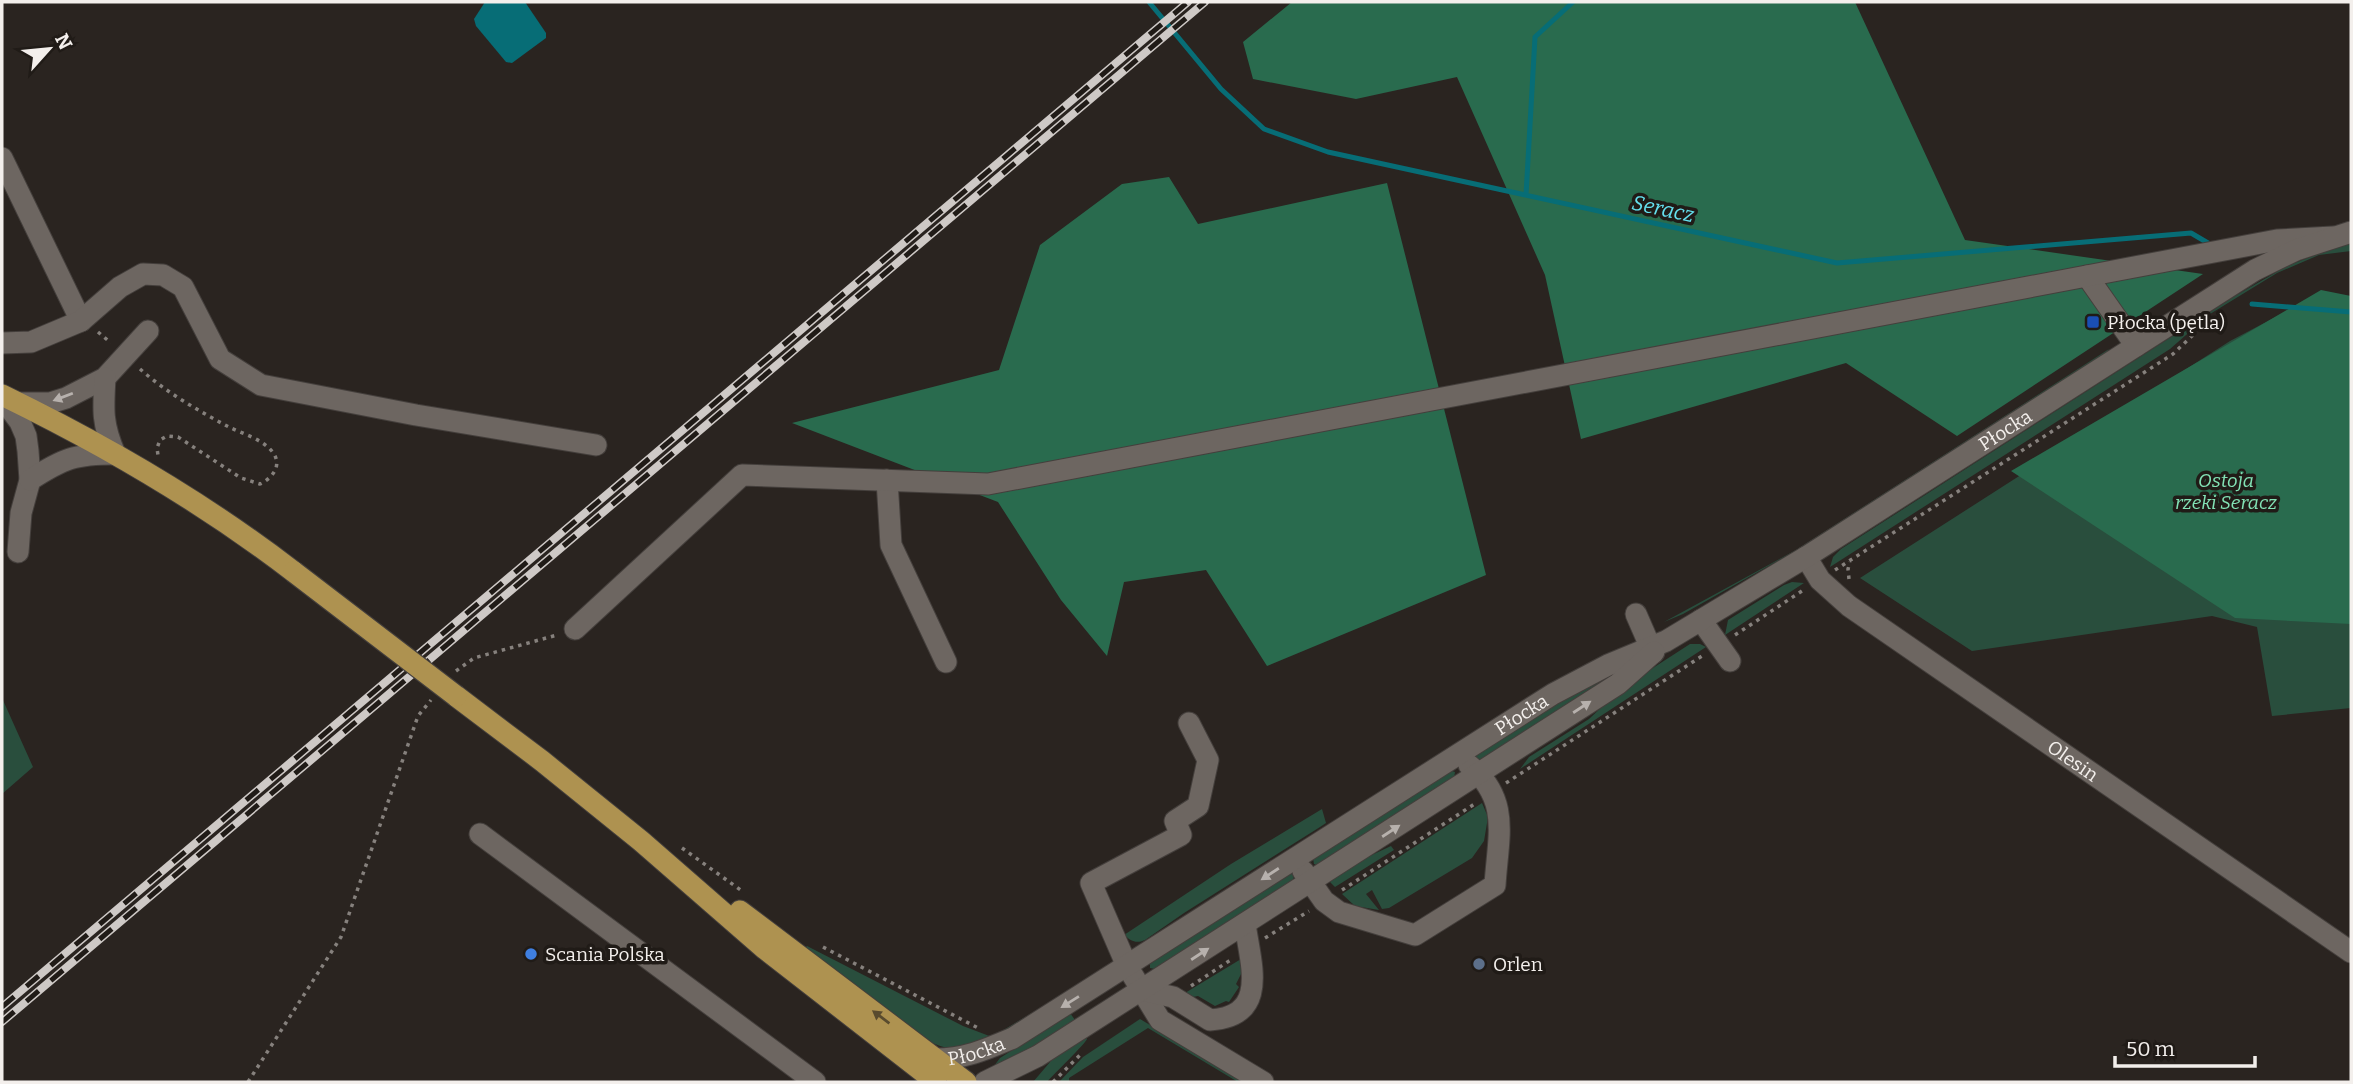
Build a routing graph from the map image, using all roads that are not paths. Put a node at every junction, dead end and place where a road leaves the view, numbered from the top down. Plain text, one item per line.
1 (2, 158) edge
2 (2342, 234) edge
3 (2087, 276) junction
4 (81, 321) junction
5 (148, 331) dead end
6 (2, 343) edge
7 (2136, 346) junction
8 (105, 378) junction
9 (7, 399) edge
10 (596, 445) dead end
11 (115, 454) junction
12 (30, 480) junction
13 (887, 480) junction
14 (18, 552) dead end
15 (1805, 557) junction
16 (1636, 614) dead end
17 (1701, 620) junction
18 (575, 629) road end
19 (1656, 647) junction
20 (1725, 653) road end
21 (946, 662) dead end
22 (1189, 723) dead end
23 (1457, 755) junction
24 (1480, 774) junction
25 (480, 834) dead end
26 (641, 841) junction
27 (1294, 858) junction
28 (1310, 883) junction
29 (1245, 924) junction
30 (2351, 952) edge
31 (1127, 966) junction
32 (1142, 990) junction
33 (1013, 1038) junction
34 (1038, 1056) junction
35 (936, 1059) junction
36 (815, 1082) edge
37 (936, 1082) edge
38 (969, 1082) edge
39 (1021, 1082) edge
40 (1263, 1082) edge

1 - 4 street
2 - 3 street
2 - 7 street, Płocka
3 - 7 street
3 - 13 street
4 - 6 street
4 - 10 street
5 - 8 street
7 - 15 street, Płocka
8 -> 9 street
8 - 11 street
9 - 11 main road
9 - 12 street
11 - 12 street
11 - 26 main road, bridge
12 - 14 street
13 - 18 street
13 - 21 street
15 - 17 street, Płocka
15 - 30 street, Olesin
16 - 19 street
17 - 19 street, Płocka
17 - 20 street
19 - 23 street, Płocka
24 -> 19 street, Płocka
22 - 31 street
23 - 24 street
23 - 27 street, Płocka
28 -> 24 street, Płocka
24 - 28 street
25 - 36 street
35 -> 26 main road
26 - 37 main road
27 - 28 street
27 -> 31 street, Płocka
28 - 29 street, Płocka
32 -> 29 street, Płocka
29 - 32 street
31 - 32 street
31 -> 33 street, Płocka
32 - 34 street, Płocka
32 - 40 street
33 - 35 street, Płocka
33 - 38 street, Płocka
34 - 38 street, Płocka
34 - 39 street, Płocka
35 - 38 main road

